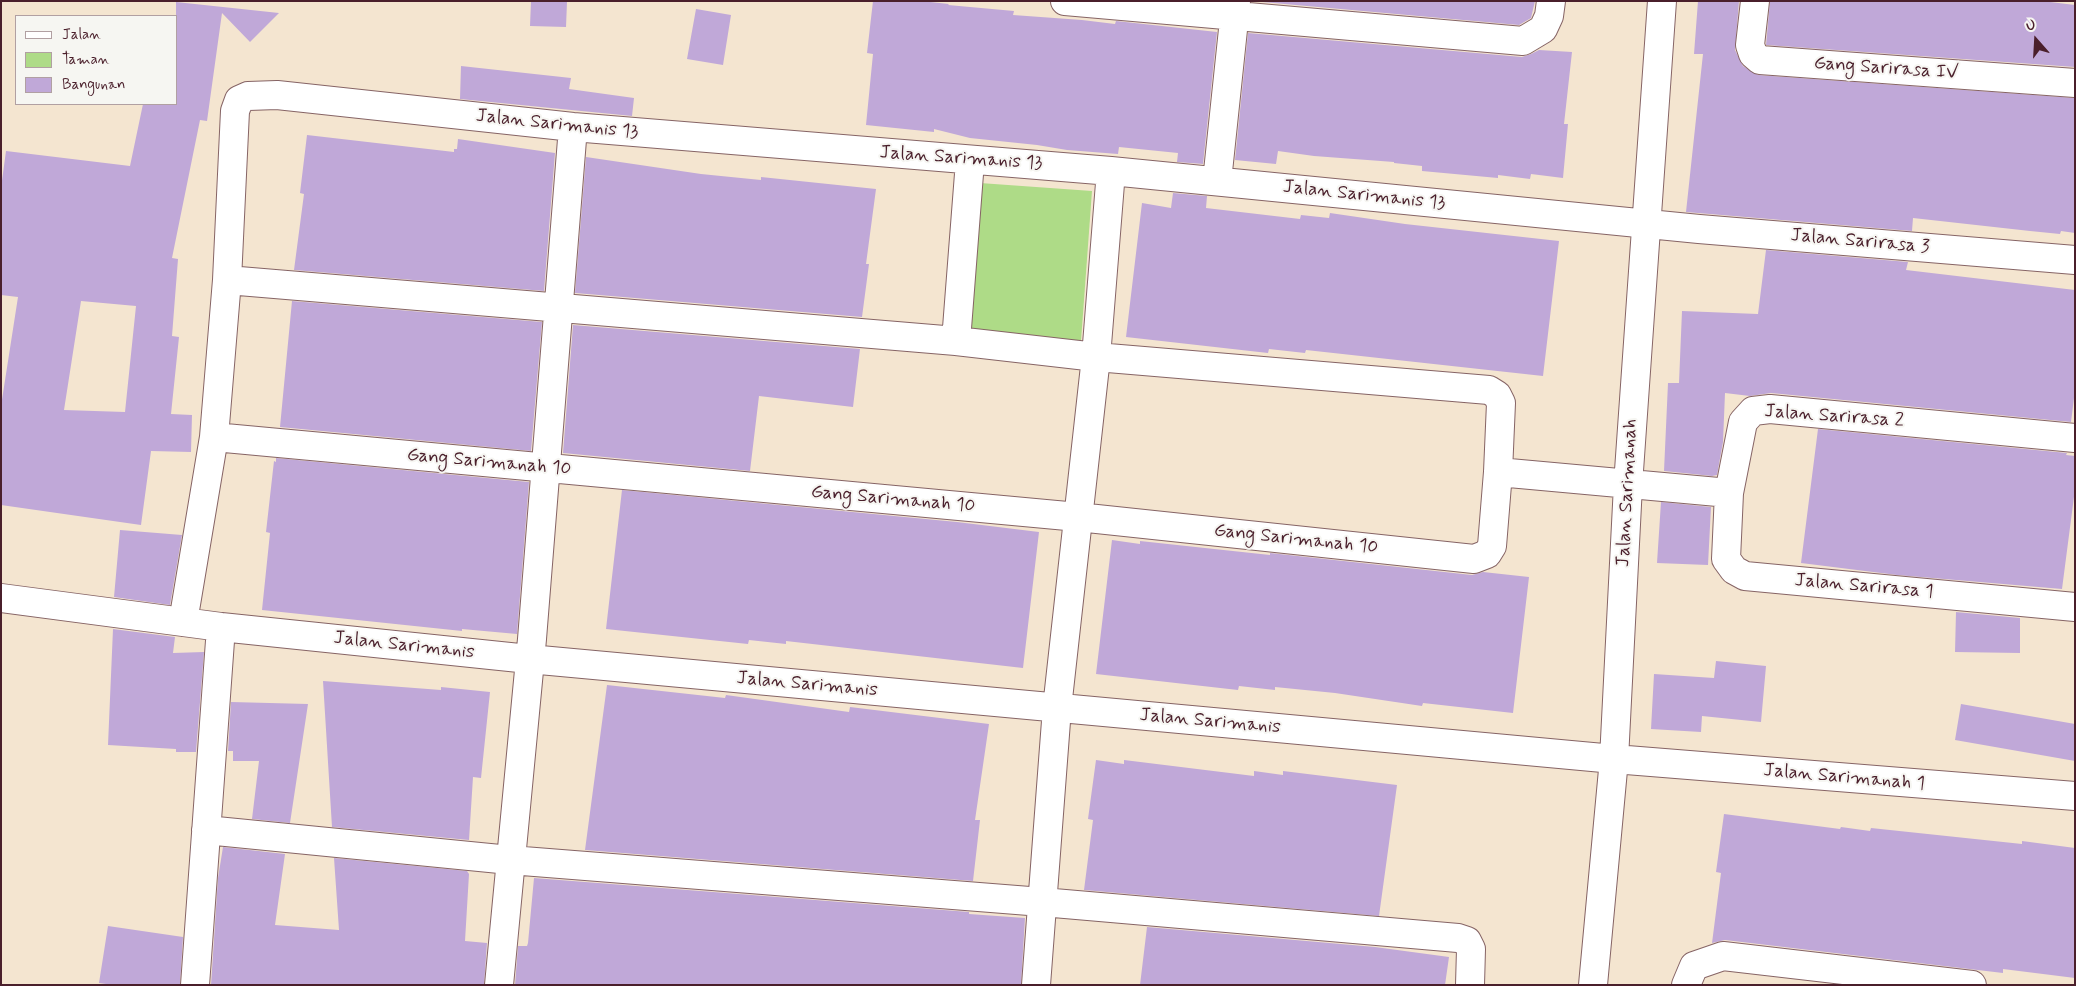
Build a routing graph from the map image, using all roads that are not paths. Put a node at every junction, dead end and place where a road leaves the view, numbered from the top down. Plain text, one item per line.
1 (1065, 1) edge
2 (1551, 1) edge
3 (1662, 1) edge
4 (1755, 1) edge
5 (1235, 9) edge
6 (2075, 83) edge
7 (572, 127) junction
8 (970, 161) junction
9 (1111, 171) junction
10 (1217, 181) junction
11 (1645, 224) junction
12 (2075, 260) edge
13 (227, 280) junction
14 (557, 306) junction
15 (956, 341) junction
16 (1096, 357) junction
17 (214, 437) junction
18 (2075, 438) edge
19 (546, 468) junction
20 (1498, 472) junction
21 (1628, 485) junction
22 (1729, 493) junction
23 (1078, 517) junction
24 (1, 598) edge
25 (2075, 607) edge
26 (183, 622) junction
27 (221, 627) junction
28 (529, 659) junction
29 (1057, 708) junction
30 (1614, 759) junction
31 (2075, 796) edge
32 (206, 830) junction
33 (510, 860) junction
34 (1042, 902) junction
35 (195, 985) edge
36 (499, 985) edge
37 (1036, 985) edge
38 (1470, 985) edge
39 (1593, 985) edge
40 (1686, 985) edge
41 (1972, 985) edge

1 - 5 street
2 - 5 street
3 - 11 street, Jalan Sarimanah
4 - 6 street, Gang Sarirasa IV
5 - 10 street
7 - 8 street, Jalan Sarimanis 13
7 - 13 street, Jalan Sarimanis 13
7 - 14 street
8 - 9 street, Jalan Sarimanis 13
8 - 15 street
9 - 10 street, Jalan Sarimanis 13
9 - 16 street
10 - 11 street, Jalan Sarimanis 13
11 - 12 street, Jalan Sarirasa 3
11 - 21 street, Jalan Sarimanah
13 - 14 street, Gang Sarimanah 10
13 - 17 street
14 - 15 street, Gang Sarimanah 10
14 - 19 street
15 - 16 street, Gang Sarimanah 10
16 - 20 street, Gang Sarimanah 10
16 - 23 street
17 - 19 street, Gang Sarimanah 10
17 - 26 street
18 - 22 street, Jalan Sarirasa 2
19 - 23 street, Gang Sarimanah 10
19 - 28 street
20 - 21 street
20 - 23 street, Gang Sarimanah 10
21 - 22 street
21 - 30 street, Jalan Sarimanah
22 - 25 street, Jalan Sarirasa 1
23 - 29 street
24 - 26 street, Jalan Sarimanis
26 - 27 street, Jalan Sarimanis
27 - 28 street, Jalan Sarimanis
27 - 32 street
28 - 29 street, Jalan Sarimanis
28 - 33 street
29 - 30 street, Jalan Sarimanis
29 - 34 street
30 - 31 street, Jalan Sarimanah 1
30 - 39 street, Jalan Sarimanah
32 - 33 street
32 - 35 street
33 - 34 street
33 - 36 street
34 - 37 street
34 - 38 street
40 - 41 street

